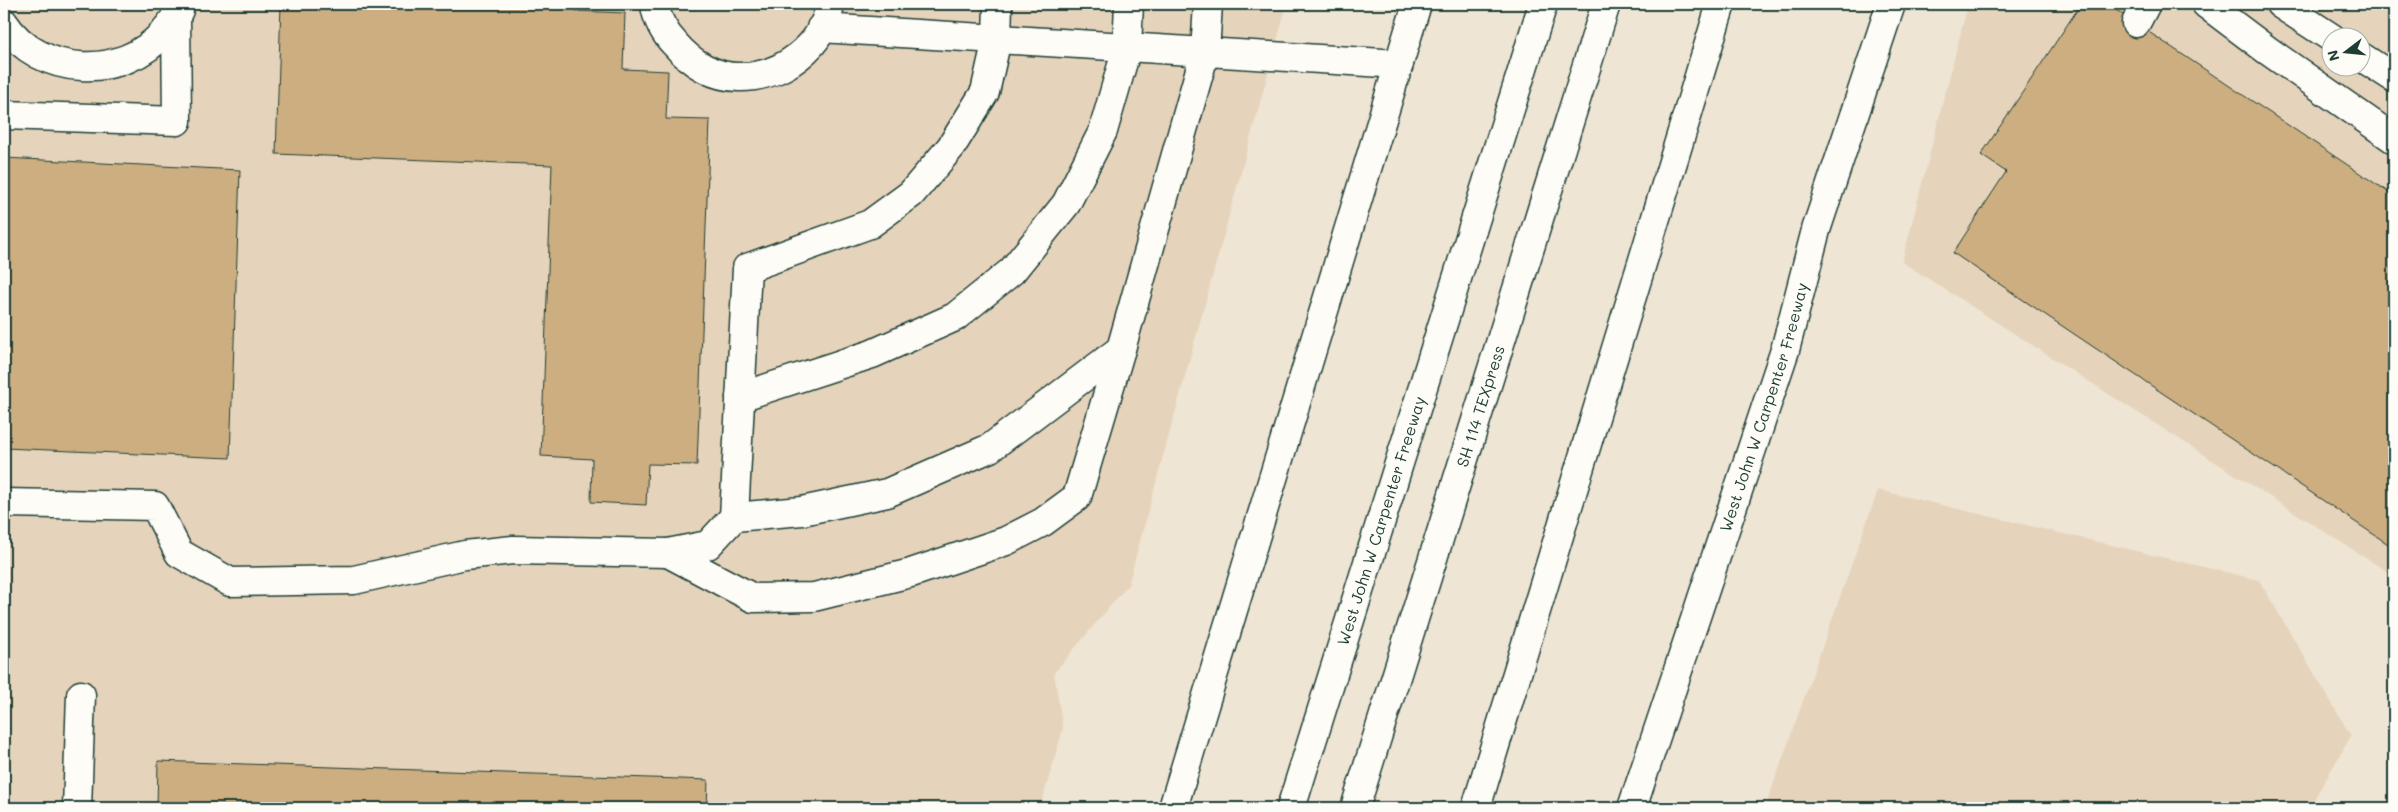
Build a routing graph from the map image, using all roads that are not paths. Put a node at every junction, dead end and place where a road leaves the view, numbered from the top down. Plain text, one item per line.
1 (655, 4) edge
2 (998, 4) edge
3 (1128, 4) edge
4 (1208, 4) edge
5 (1417, 4) edge
6 (1543, 4) edge
7 (1606, 4) edge
8 (1721, 4) edge
9 (1891, 4) edge
10 (2206, 4) edge
11 (2280, 4) edge
12 (179, 10) edge
13 (826, 16) edge
14 (4, 23) edge
15 (2320, 30) edge
16 (996, 39) junction
17 (1127, 48) junction
18 (1205, 52) junction
19 (2370, 62) edge
20 (1399, 64) junction
21 (2394, 78) edge
22 (4, 114) edge
23 (2394, 139) edge
24 (1121, 349) junction
25 (740, 397) junction
26 (4, 503) edge
27 (734, 517) junction
28 (668, 553) junction
29 (81, 695) dead end
30 (1370, 758) junction
31 (77, 808) edge
32 (1173, 808) edge
33 (1291, 808) edge
34 (1351, 808) edge
35 (1355, 808) edge
36 (1476, 808) edge
37 (1632, 808) edge

1 - 13 main road
2 - 16 main road
3 - 17 main road
4 - 18 main road
5 - 20 main road
6 - 33 main road, West John W Carpenter Freeway
7 - 30 main road, SH 114 TEXpress
8 - 36 main road
9 - 37 main road, West John W Carpenter Freeway
10 - 23 main road
11 - 15 main road
12 - 14 main road
12 - 22 main road
13 - 16 main road
16 - 17 main road
16 - 25 main road
17 - 18 main road
17 - 25 main road
18 - 20 main road
18 - 24 main road
19 - 21 main road
20 - 32 main road
24 - 27 main road
24 - 28 main road
25 - 27 main road
26 - 28 main road
27 - 28 main road
29 - 31 main road
30 - 34 main road
30 - 35 main road, SH 114 TEXpress

